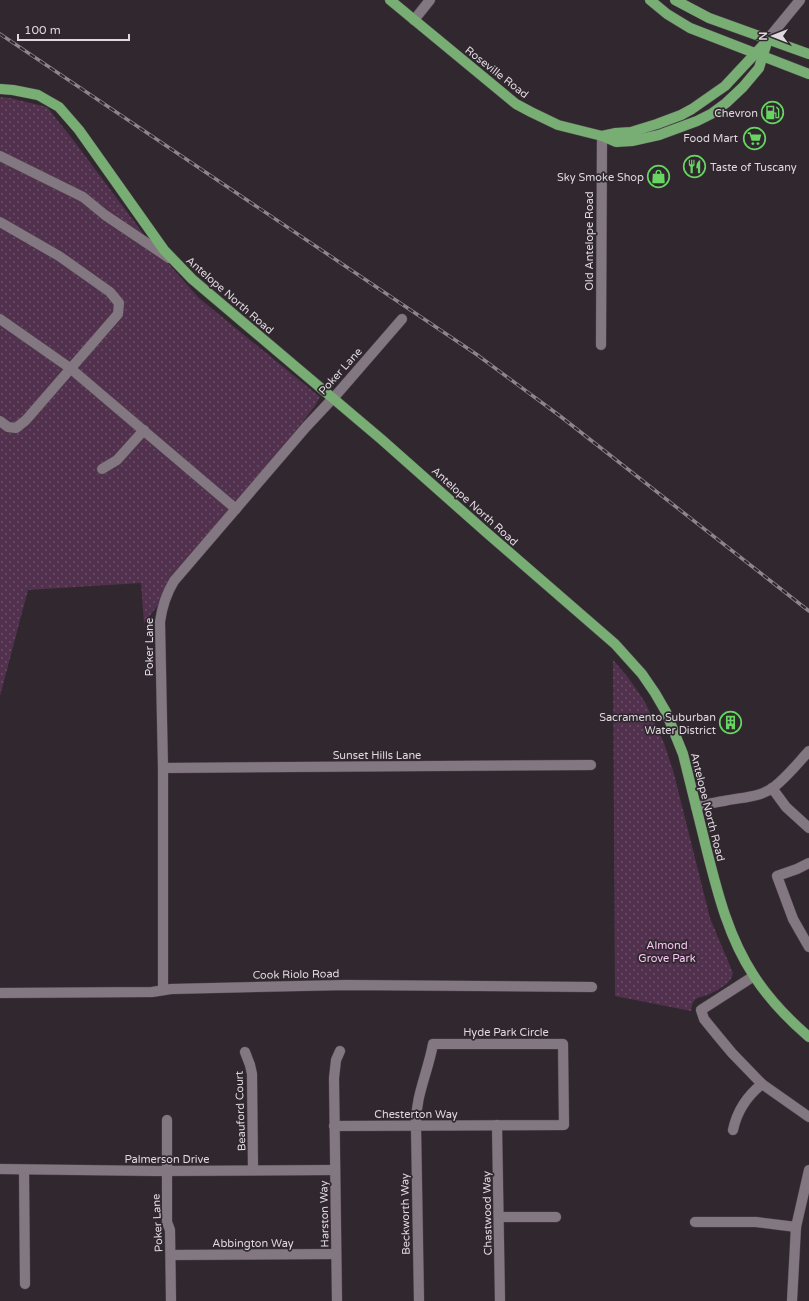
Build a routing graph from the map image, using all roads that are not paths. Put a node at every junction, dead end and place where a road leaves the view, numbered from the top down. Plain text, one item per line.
1 (390, 0) edge
2 (430, 0) edge
3 (650, 0) edge
4 (675, 0) edge
5 (800, 0) edge
6 (414, 20) junction
7 (768, 39) junction
8 (809, 54) edge
9 (758, 55) junction
10 (809, 74) edge
11 (0, 89) edge
12 (602, 136) junction
13 (0, 156) edge
14 (0, 222) edge
15 (173, 260) junction
16 (0, 319) edge
17 (402, 319) dead end
18 (602, 345) dead end
19 (70, 368) junction
20 (333, 398) junction
21 (0, 421) edge
22 (144, 430) junction
23 (102, 469) dead end
24 (236, 509) junction
25 (809, 751) edge
26 (591, 765) dead end
27 (163, 768) junction
28 (772, 788) junction
29 (696, 807) junction
30 (809, 828) edge
31 (809, 863) edge
32 (809, 946) edge
33 (754, 976) junction
34 (592, 987) dead end
35 (163, 990) junction
36 (0, 993) edge
37 (809, 1037) edge
38 (340, 1051) dead end
39 (245, 1052) dead end
40 (762, 1084) junction
41 (809, 1117) edge
42 (167, 1120) dead end
43 (497, 1125) junction
44 (334, 1126) junction
45 (416, 1126) junction
46 (733, 1130) dead end
47 (0, 1170) edge
48 (24, 1170) junction
49 (253, 1170) junction
50 (335, 1170) junction
51 (809, 1170) edge
52 (167, 1172) junction
53 (499, 1217) junction
54 (556, 1217) dead end
55 (695, 1222) dead end
56 (796, 1227) junction
57 (336, 1254) junction
58 (171, 1255) junction
59 (25, 1284) dead end
60 (171, 1301) edge
61 (337, 1301) edge
62 (418, 1301) edge
63 (500, 1301) edge
64 (792, 1301) edge

1 - 6 main road, Roseville Road
2 - 6 street
3 - 9 main road
4 - 7 main road
5 - 7 street
6 - 12 main road, Roseville Road
7 - 8 main road
7 - 9 main road, Roseville Road
9 - 10 main road
9 - 12 main road, Roseville Road
11 - 15 main road, Antelope North Road
12 - 18 street, Old Antelope Road
13 - 15 street
14 - 19 street
15 - 20 main road, Antelope North Road
16 - 19 street
17 - 20 street, Poker Lane
19 - 21 street
19 - 22 street
20 - 24 street, Poker Lane
20 - 29 main road, Antelope North Road
22 - 23 street
22 - 24 street
24 - 27 street, Poker Lane
25 - 28 street
26 - 27 street, Sunset Hills Lane
27 - 35 street, Poker Lane
28 - 29 street
28 - 30 street
29 - 33 main road, Antelope North Road
31 - 32 street
33 - 37 main road, Antelope North Road
33 - 40 street
34 - 35 street, Cook Riolo Road
35 - 36 street, Cook Riolo Road
38 - 44 street, Harston Way
39 - 49 street, Beauford Court
40 - 41 street
40 - 46 street
42 - 52 street, Poker Lane
43 - 45 street, Chesterton Way
43 - 45 street, Hyde Park Circle
43 - 53 street, Chastwood Way
44 - 45 street, Chesterton Way
44 - 50 street, Harston Way
45 - 62 street, Beckworth Way
47 - 48 street, Palmerson Drive
48 - 52 street, Palmerson Drive
48 - 59 street
49 - 50 street, Palmerson Drive
49 - 52 street, Palmerson Drive
50 - 57 street, Harston Way
51 - 56 street
52 - 58 street, Poker Lane
53 - 54 street
53 - 63 street, Chastwood Way
55 - 56 street
56 - 64 street
57 - 58 street, Abbington Way
57 - 61 street, Harston Way
58 - 60 street, Poker Lane

